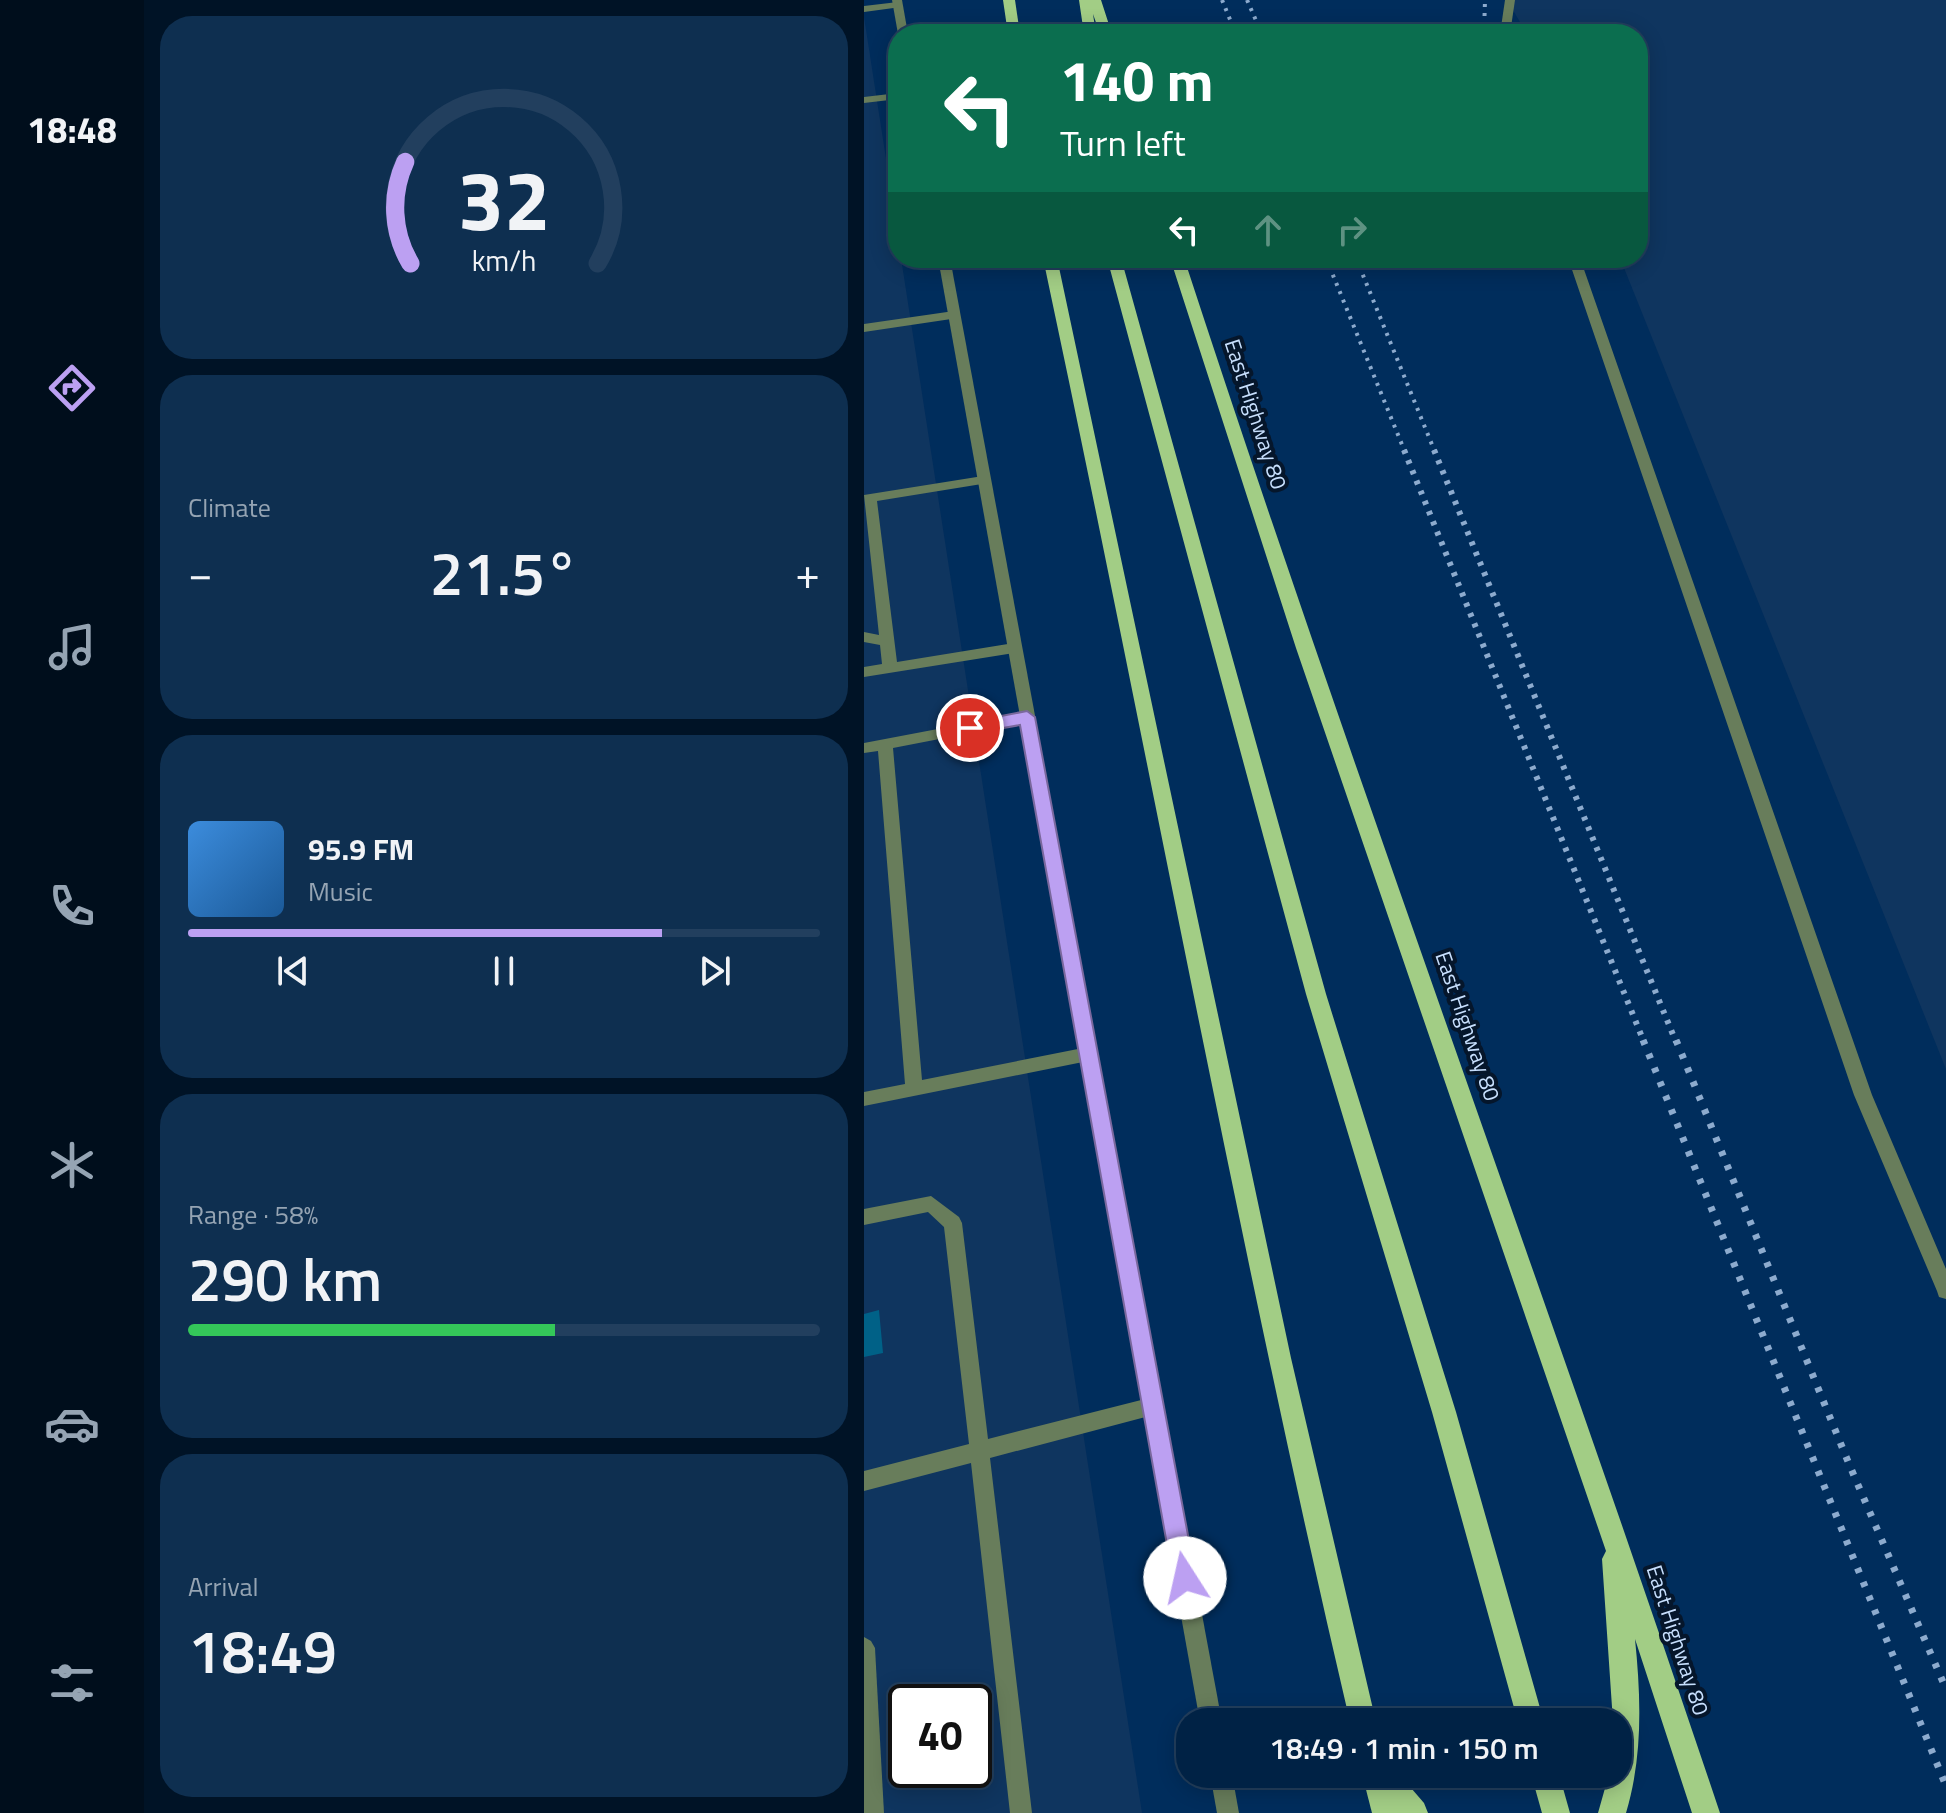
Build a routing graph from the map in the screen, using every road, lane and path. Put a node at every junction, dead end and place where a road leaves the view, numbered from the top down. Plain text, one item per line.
1 (1085, 0) edge
2 (1095, 0) edge
3 (1510, 0) edge
4 (898, 2) edge
5 (1010, 2) edge
6 (864, 9) edge
7 (901, 24) edge
8 (1013, 24) edge
9 (1018, 24) edge
10 (1089, 24) edge
11 (1103, 24) edge
12 (1506, 24) edge
13 (888, 97) edge
14 (864, 100) edge
15 (946, 268) edge
16 (1052, 268) edge
17 (1117, 268) edge
18 (1180, 268) edge
19 (1577, 268) edge
20 (954, 315) junction
21 (864, 328) edge
22 (983, 480) junction
23 (867, 498) edge
24 (869, 561) edge
25 (864, 637) edge
26 (887, 641) junction
27 (1014, 648) junction
28 (890, 667) junction
29 (864, 672) edge
30 (1027, 717) junction
31 (885, 744) junction
32 (864, 748) edge
33 (1088, 1054) junction
34 (914, 1089) junction
35 (864, 1099) edge
36 (864, 1217) edge
37 (1946, 1291) edge
38 (1153, 1406) junction
39 (980, 1451) junction
40 (864, 1481) edge
41 (1613, 1531) junction
42 (864, 1648) edge
43 (1208, 1708) edge
44 (1360, 1708) edge
45 (1527, 1708) edge
46 (1224, 1788) edge
47 (1382, 1788) edge
48 (1392, 1788) edge
49 (1549, 1788) edge
50 (873, 1813) edge
51 (1021, 1813) edge
52 (1228, 1813) edge
53 (1386, 1813) edge
54 (1414, 1813) edge
55 (1556, 1813) edge
56 (1612, 1813) edge
57 (1706, 1813) edge

1 - 10 main road
2 - 11 main road
3 - 12 street
4 - 6 street
4 - 7 street
5 - 8 main road
5 - 9 main road
13 - 14 street
15 - 20 street
16 - 44 main road
17 - 45 main road
18 - 41 main road, East Highway 80
19 - 37 street
20 - 21 street
20 - 22 street
22 - 23 street
22 - 27 street
23 - 24 street
24 - 26 street
25 - 26 street
26 - 28 street
27 - 28 street
27 - 30 street
28 - 29 street
30 - 31 street
30 - 33 street
31 - 32 street
31 - 34 street
33 - 34 street
33 - 38 street
34 - 35 street
36 - 39 street
38 - 39 street
38 - 43 street
39 - 40 street
39 - 51 street
41 - 56 main road
41 - 57 main road, East Highway 80
42 - 50 street
46 - 52 street
47 - 53 main road
48 - 54 main road
49 - 55 main road

